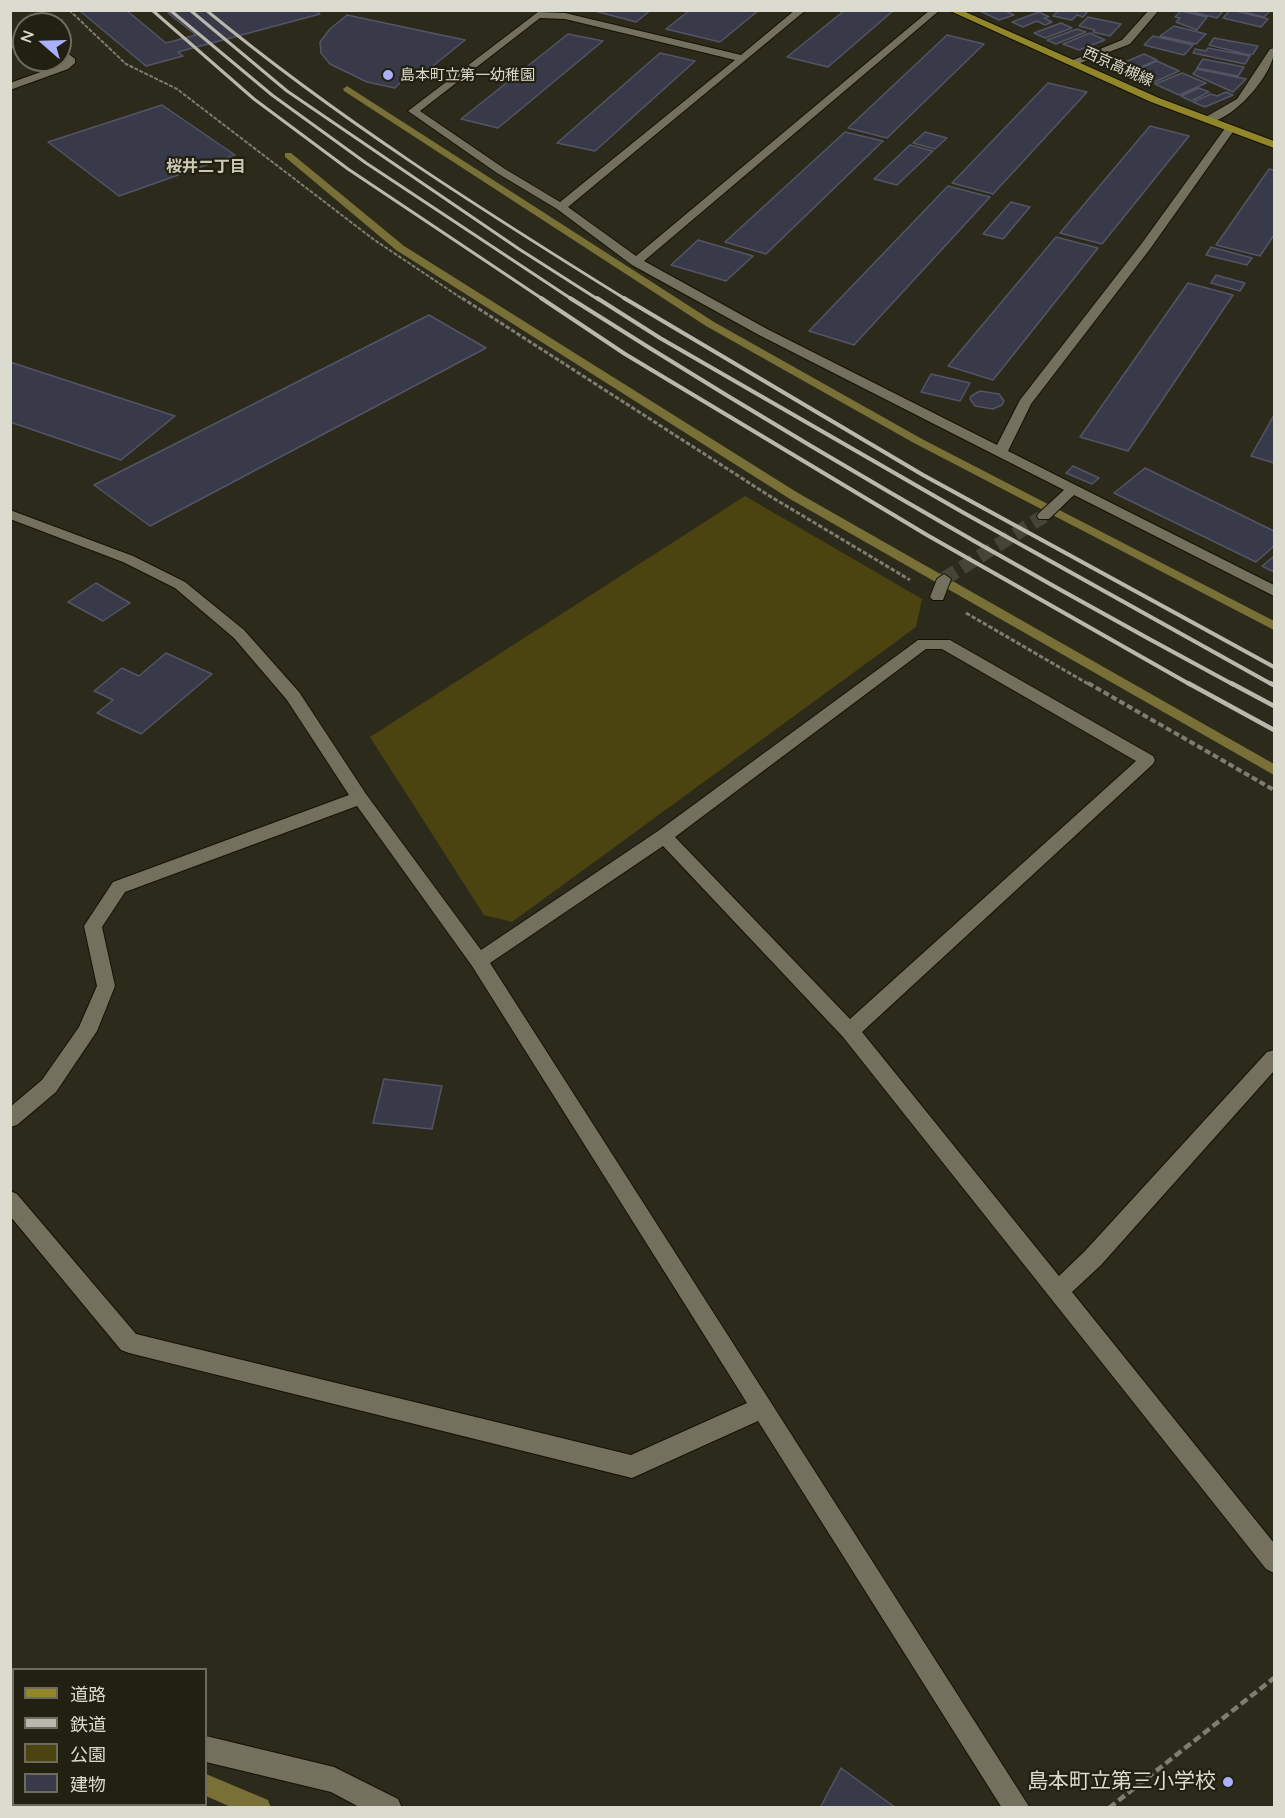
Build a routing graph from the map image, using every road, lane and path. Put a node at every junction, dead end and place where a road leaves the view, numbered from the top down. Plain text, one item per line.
1 (69, 10) edge
2 (802, 10) edge
3 (936, 10) edge
4 (952, 10) edge
5 (1155, 10) edge
6 (568, 13) edge
7 (1275, 51) edge
8 (741, 58) junction
9 (1071, 63) junction
10 (50, 72) edge
11 (10, 87) edge
12 (1208, 120) junction
13 (1230, 129) junction
14 (1275, 145) edge
15 (561, 207) junction
16 (636, 262) junction
17 (1000, 453) junction
18 (1073, 489) junction
19 (10, 514) edge
20 (1044, 516) tunnel mouth
21 (944, 579) tunnel mouth
22 (1275, 591) edge
23 (938, 597) junction
24 (1275, 790) edge
25 (360, 798) junction
26 (664, 836) junction
27 (479, 961) junction
28 (850, 1031) junction
29 (1275, 1058) edge
30 (10, 1119) edge
31 (10, 1200) edge
32 (1058, 1292) junction
33 (763, 1407) junction
34 (1275, 1561) edge
35 (1275, 1678) edge
36 (207, 1749) edge
37 (389, 1808) edge
38 (1017, 1808) edge
39 (1108, 1808) edge

1 - 23 path
2 - 8 street
3 - 16 street
4 - 9 main road, 西京高槻線
5 - 9 street
6 - 8 street
6 - 15 street
7 - 12 street
8 - 15 street
9 - 12 main road, 西京高槻線
10 - 11 street
12 - 13 main road, 西京高槻線
13 - 14 main road, 西京高槻線
13 - 17 street
15 - 16 street
16 - 17 street
17 - 18 street
18 - 20 street
18 - 22 street
19 - 25 street
21 - 23 street
23 - 24 path
25 - 27 street
25 - 30 street
26 - 27 street
26 - 28 street
26 - 28 street
27 - 33 street
28 - 32 street
29 - 32 street
31 - 33 street
32 - 34 street
33 - 38 street
35 - 39 path
36 - 37 street

